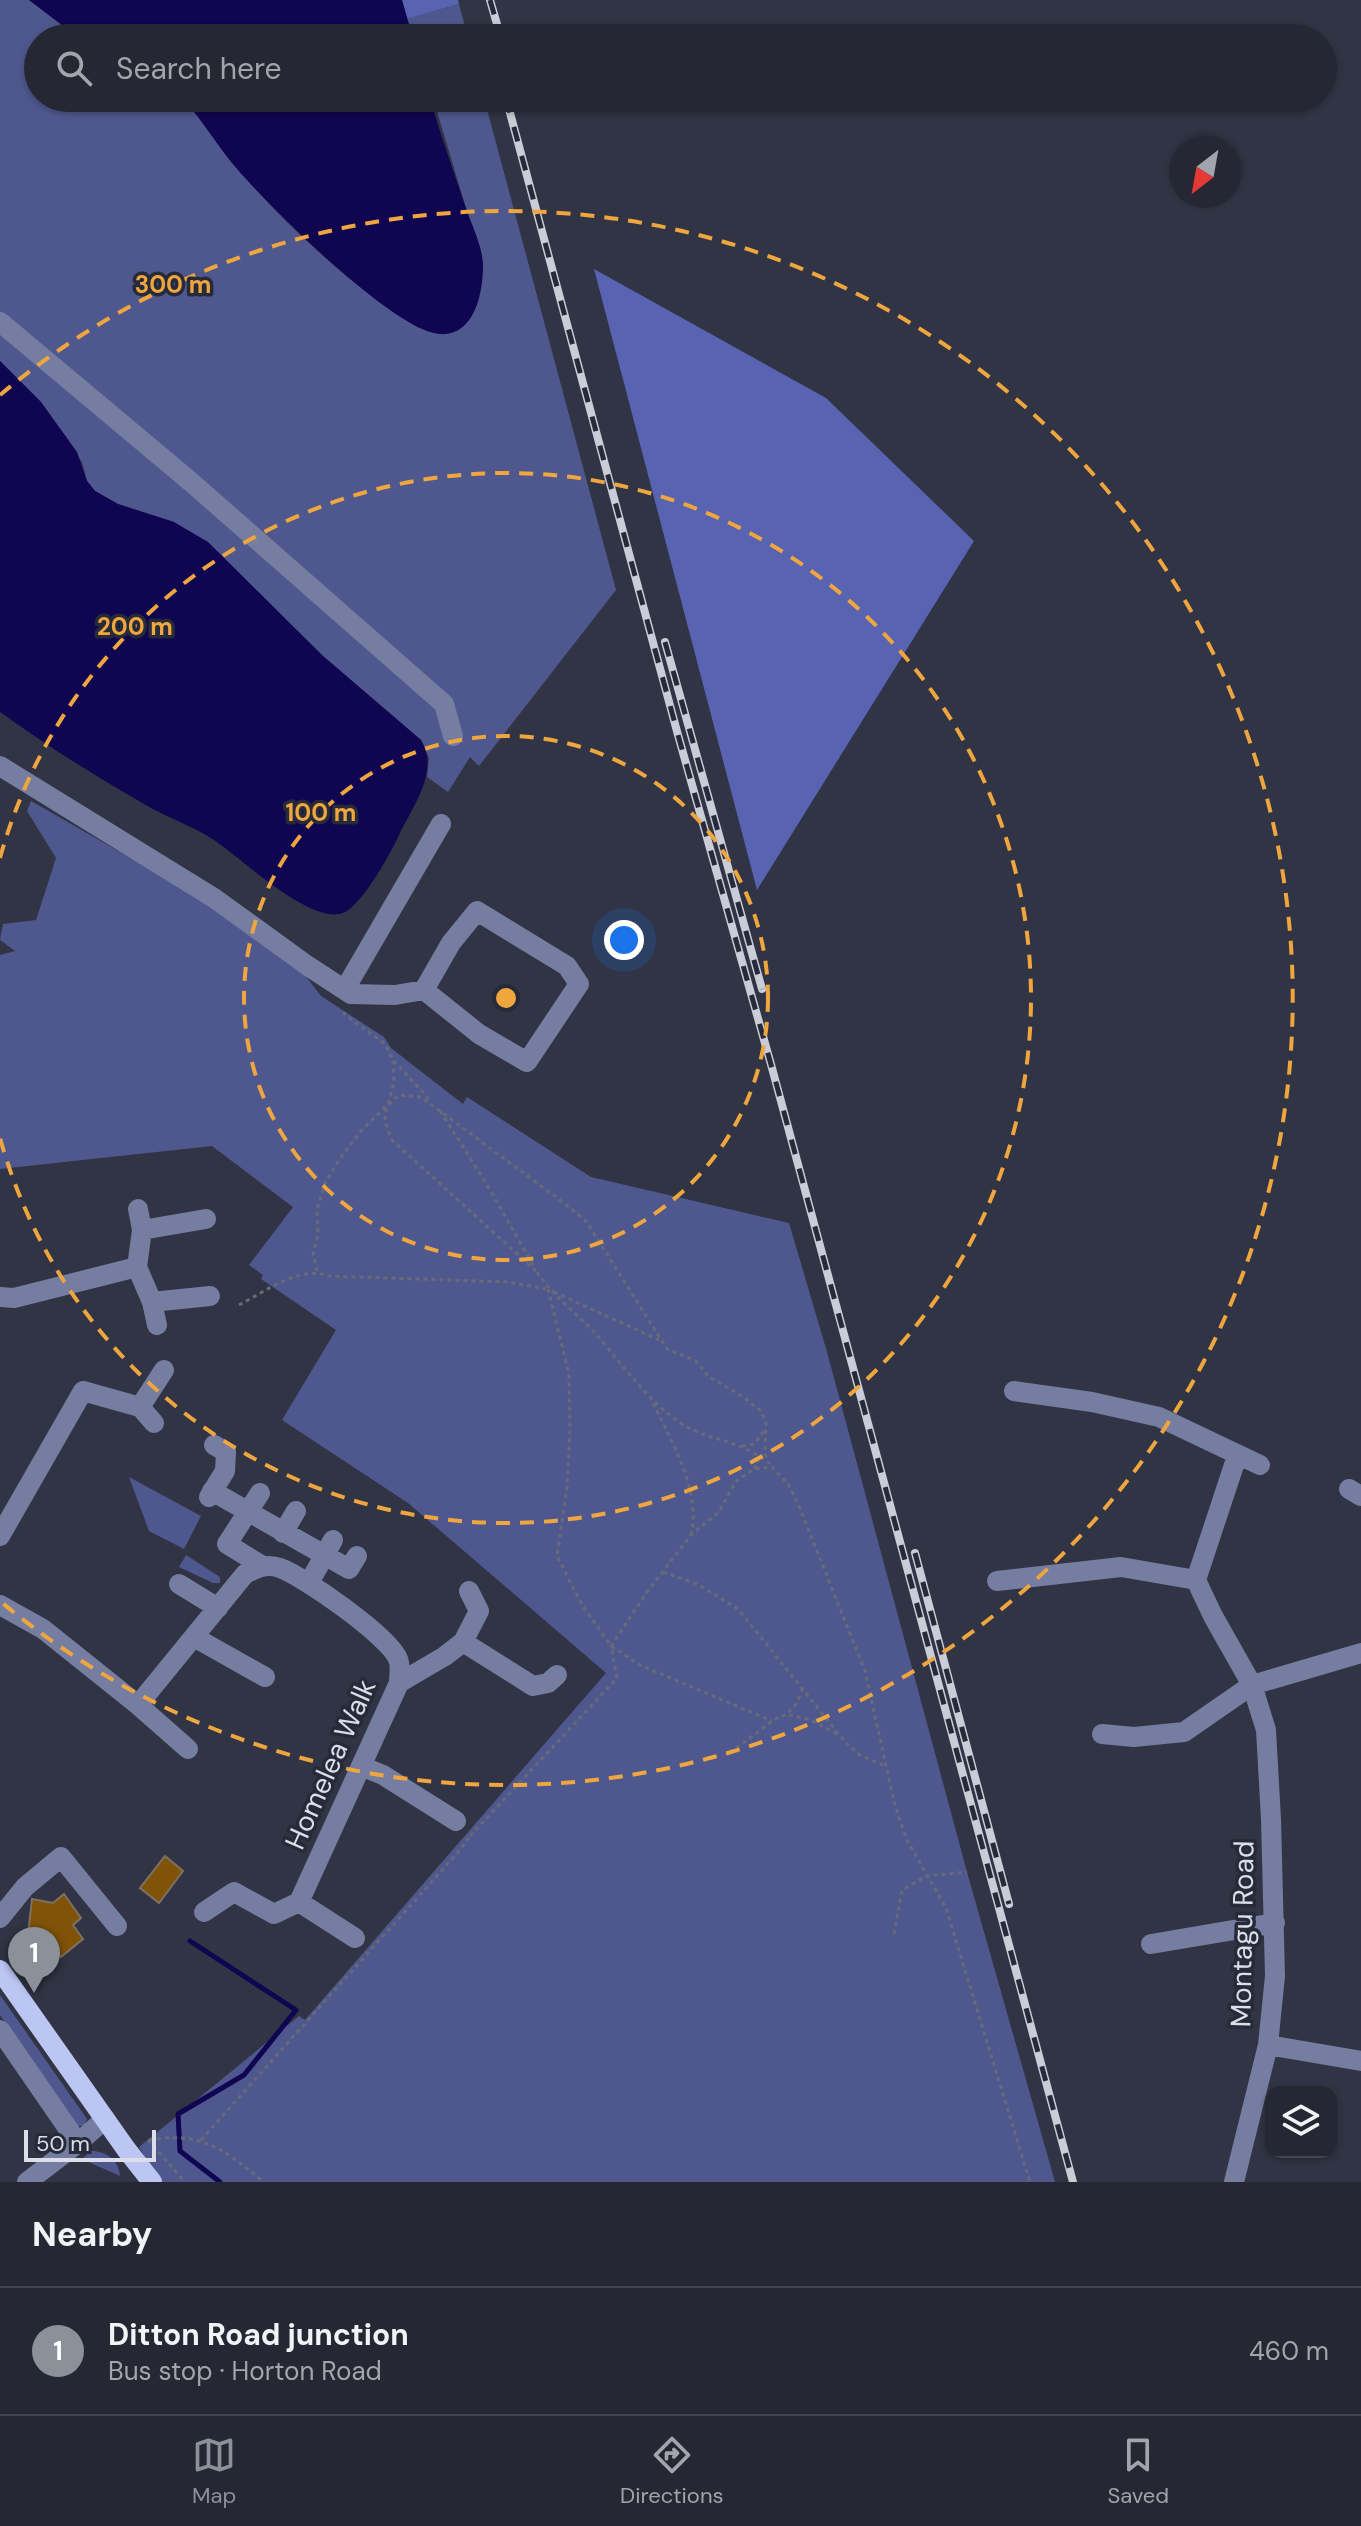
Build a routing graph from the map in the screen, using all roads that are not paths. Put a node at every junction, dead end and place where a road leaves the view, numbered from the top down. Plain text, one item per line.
1 (0, 322) edge
2 (453, 736) dead end
3 (0, 766) edge
4 (441, 824) dead end
5 (424, 990) junction
6 (348, 992) junction
7 (138, 1209) dead end
8 (206, 1219) dead end
9 (142, 1230) junction
10 (137, 1267) junction
11 (210, 1296) dead end
12 (0, 1297) edge
13 (152, 1302) junction
14 (157, 1325) dead end
15 (164, 1370) dead end
16 (1014, 1391) dead end
17 (140, 1407) junction
18 (154, 1423) dead end
19 (214, 1445) dead end
20 (1237, 1456) junction
21 (1260, 1465) dead end
22 (260, 1493) dead end
23 (296, 1511) dead end
24 (248, 1513) junction
25 (283, 1533) junction
26 (0, 1536) edge
27 (328, 1548) junction
28 (353, 1562) dead end
29 (261, 1565) junction
30 (314, 1574) dead end
31 (1196, 1580) junction
32 (997, 1581) dead end
33 (179, 1584) dead end
34 (469, 1591) dead end
35 (0, 1605) edge
36 (218, 1608) junction
37 (194, 1637) junction
38 (463, 1642) junction
39 (1361, 1653) edge
40 (557, 1675) dead end
41 (265, 1677) dead end
42 (399, 1683) junction
43 (1252, 1685) junction
44 (138, 1705) junction
45 (1102, 1734) dead end
46 (188, 1749) dead end
47 (361, 1766) junction
48 (463, 1829) road end
49 (299, 1902) junction
50 (204, 1912) dead end
51 (0, 1918) edge
52 (1275, 1923) junction
53 (117, 1926) dead end
54 (355, 1938) dead end
55 (1151, 1944) dead end
56 (0, 1970) edge
57 (0, 2030) edge
58 (1268, 2045) junction
59 (1361, 2061) edge
60 (105, 2119) junction
61 (78, 2143) junction
62 (27, 2182) edge
63 (152, 2182) edge
64 (1234, 2182) edge

1 - 2 street
3 - 6 street
4 - 6 street
5 - 5 street
5 - 6 street
7 - 9 street
8 - 9 street
9 - 10 street
10 - 12 street
10 - 13 street
11 - 13 street
13 - 14 street
15 - 17 street
16 - 20 street
17 - 18 street
17 - 26 street
19 - 24 street
20 - 21 street
20 - 31 street
22 - 24 street
23 - 25 street
24 - 25 street
24 - 29 street, Homelea Walk
25 - 27 street
27 - 28 street
27 - 30 street
29 - 36 street
29 - 42 street, Homelea Walk
31 - 32 street
31 - 43 street, Montagu Road
33 - 36 street
34 - 38 street
35 - 44 street
36 - 37 street
37 - 41 street
37 - 44 street
38 - 40 street
38 - 42 street
39 - 43 street
42 - 47 street, Homelea Walk
43 - 45 street
43 - 52 street, Montagu Road
44 - 46 street
47 - 48 street
47 - 49 street, Homelea Walk
49 - 50 street
49 - 54 street
51 - 53 street
52 - 55 street
52 - 58 street, Montagu Road
56 - 60 main road
57 - 61 street
58 - 59 street
58 - 64 street, Montagu Road
60 - 61 street
60 - 63 main road
61 - 62 street

